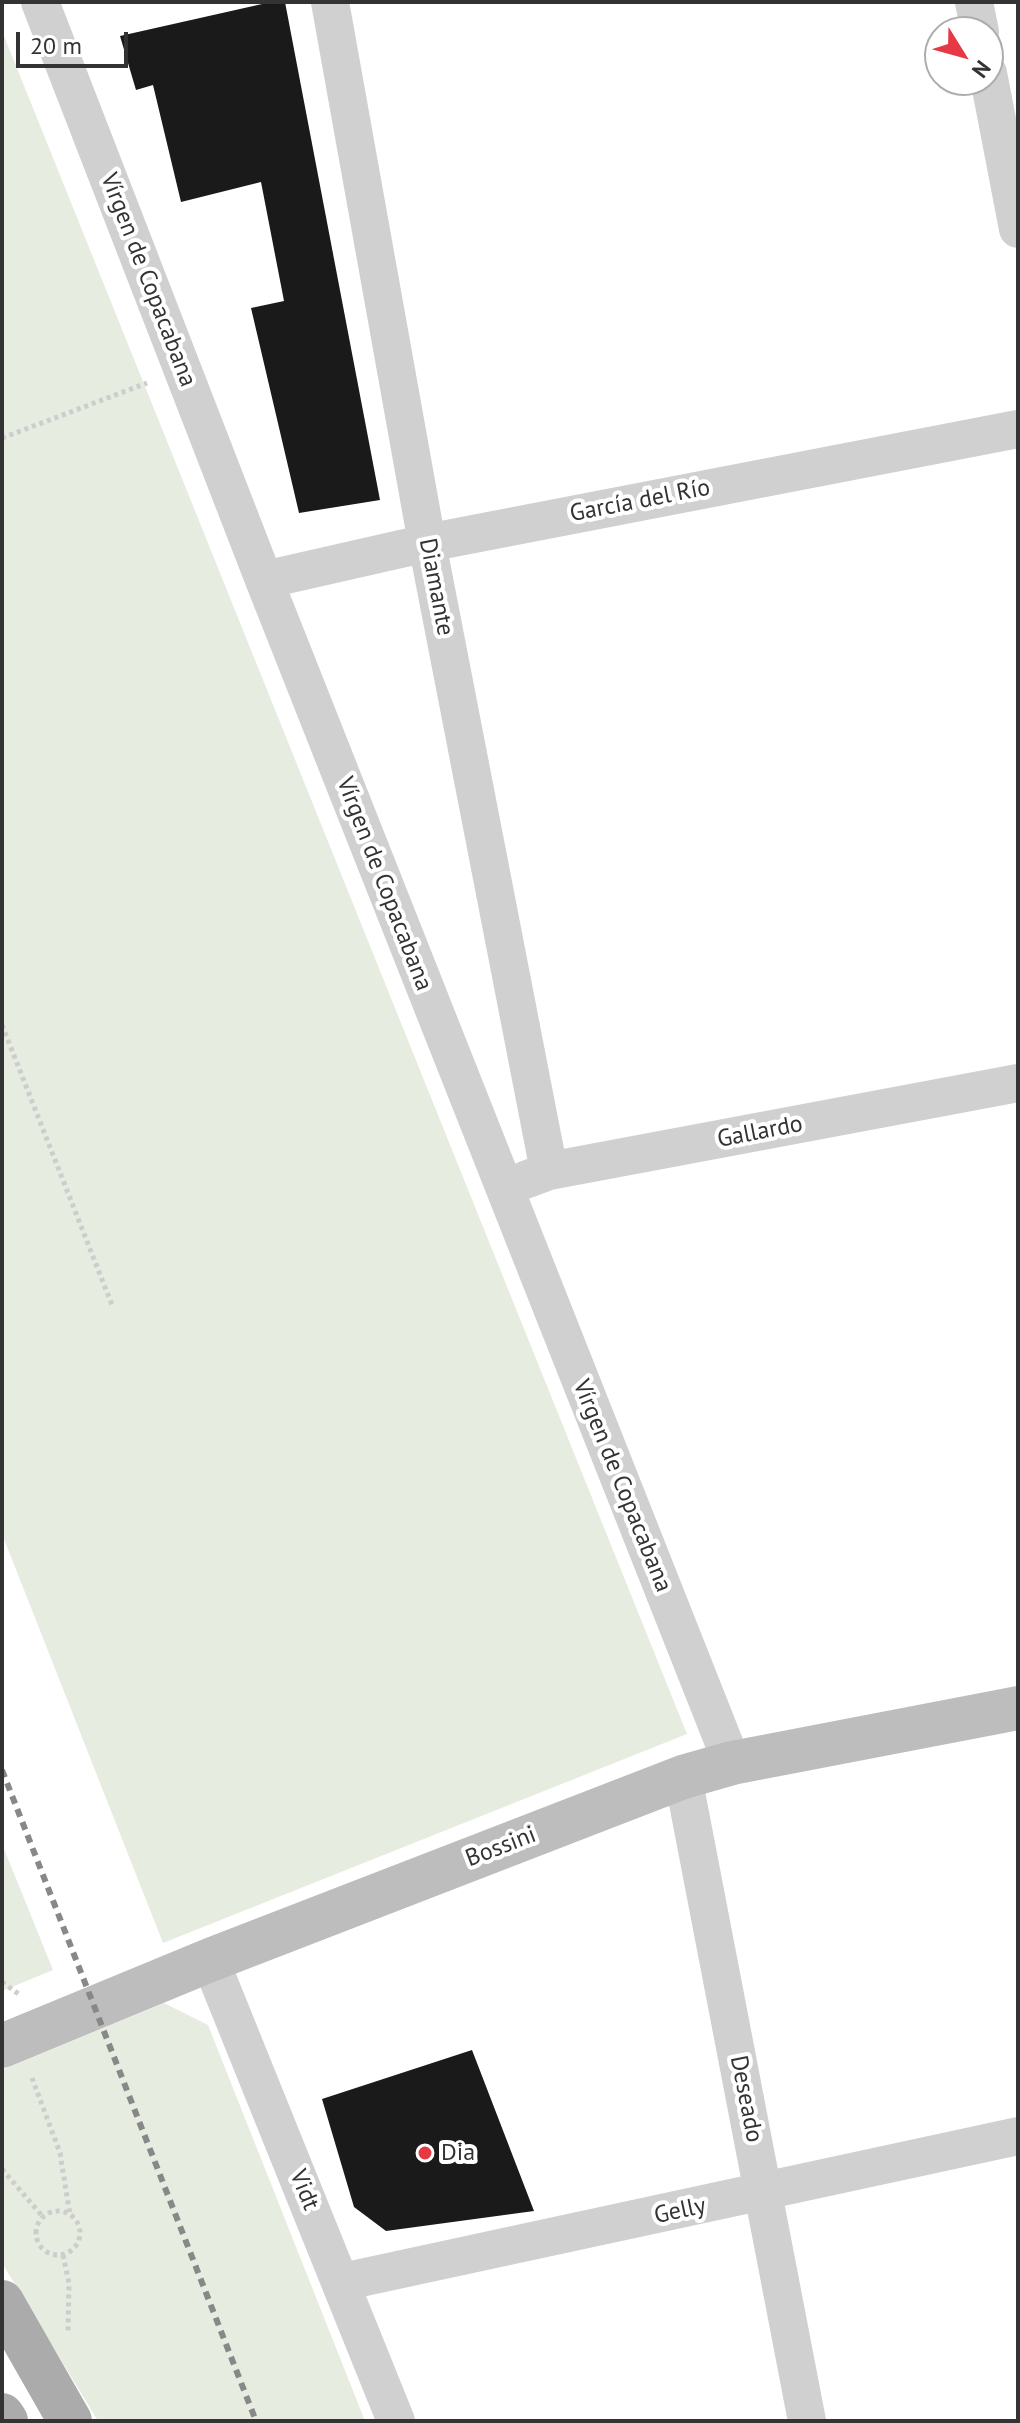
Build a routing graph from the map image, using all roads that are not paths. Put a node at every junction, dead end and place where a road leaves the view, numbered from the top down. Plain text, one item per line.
1 (40, 2) edge
2 (330, 2) edge
3 (992, 96) edge
4 (1018, 229) edge
5 (1018, 429) edge
6 (427, 543) junction
7 (264, 580) junction
8 (1018, 1083) edge
9 (549, 1171) junction
10 (503, 1188) junction
11 (1018, 1708) edge
12 (732, 1763) junction
13 (683, 1777) junction
14 (210, 1960) junction
15 (8, 2044) edge
16 (1018, 2136) edge
17 (764, 2193) junction
18 (342, 2282) junction
19 (2, 2302) edge
20 (2, 2415) edge
21 (6, 2421) edge
22 (70, 2421) edge
23 (396, 2421) edge
24 (807, 2421) edge

1 - 7 street, Vírgen de Copacabana
2 - 6 street, Diamante
3 - 4 street
5 - 6 street, García del Río
6 - 7 street, García del Río
6 - 9 street, Diamante
7 - 10 street, Vírgen de Copacabana
8 - 9 street, Gallardo
9 - 10 street, Gallardo
10 - 12 street, Vírgen de Copacabana
11 - 12 main road, Bossini
12 - 13 main road, Bossini
13 - 14 main road, Bossini
13 - 17 street, Deseado
14 - 15 main road, Bossini
14 - 18 street, Vidt
16 - 17 street, Gelly
17 - 18 street, Gelly
17 - 24 street, Deseado
18 - 23 street, Vidt
19 - 22 main road
20 - 21 main road

